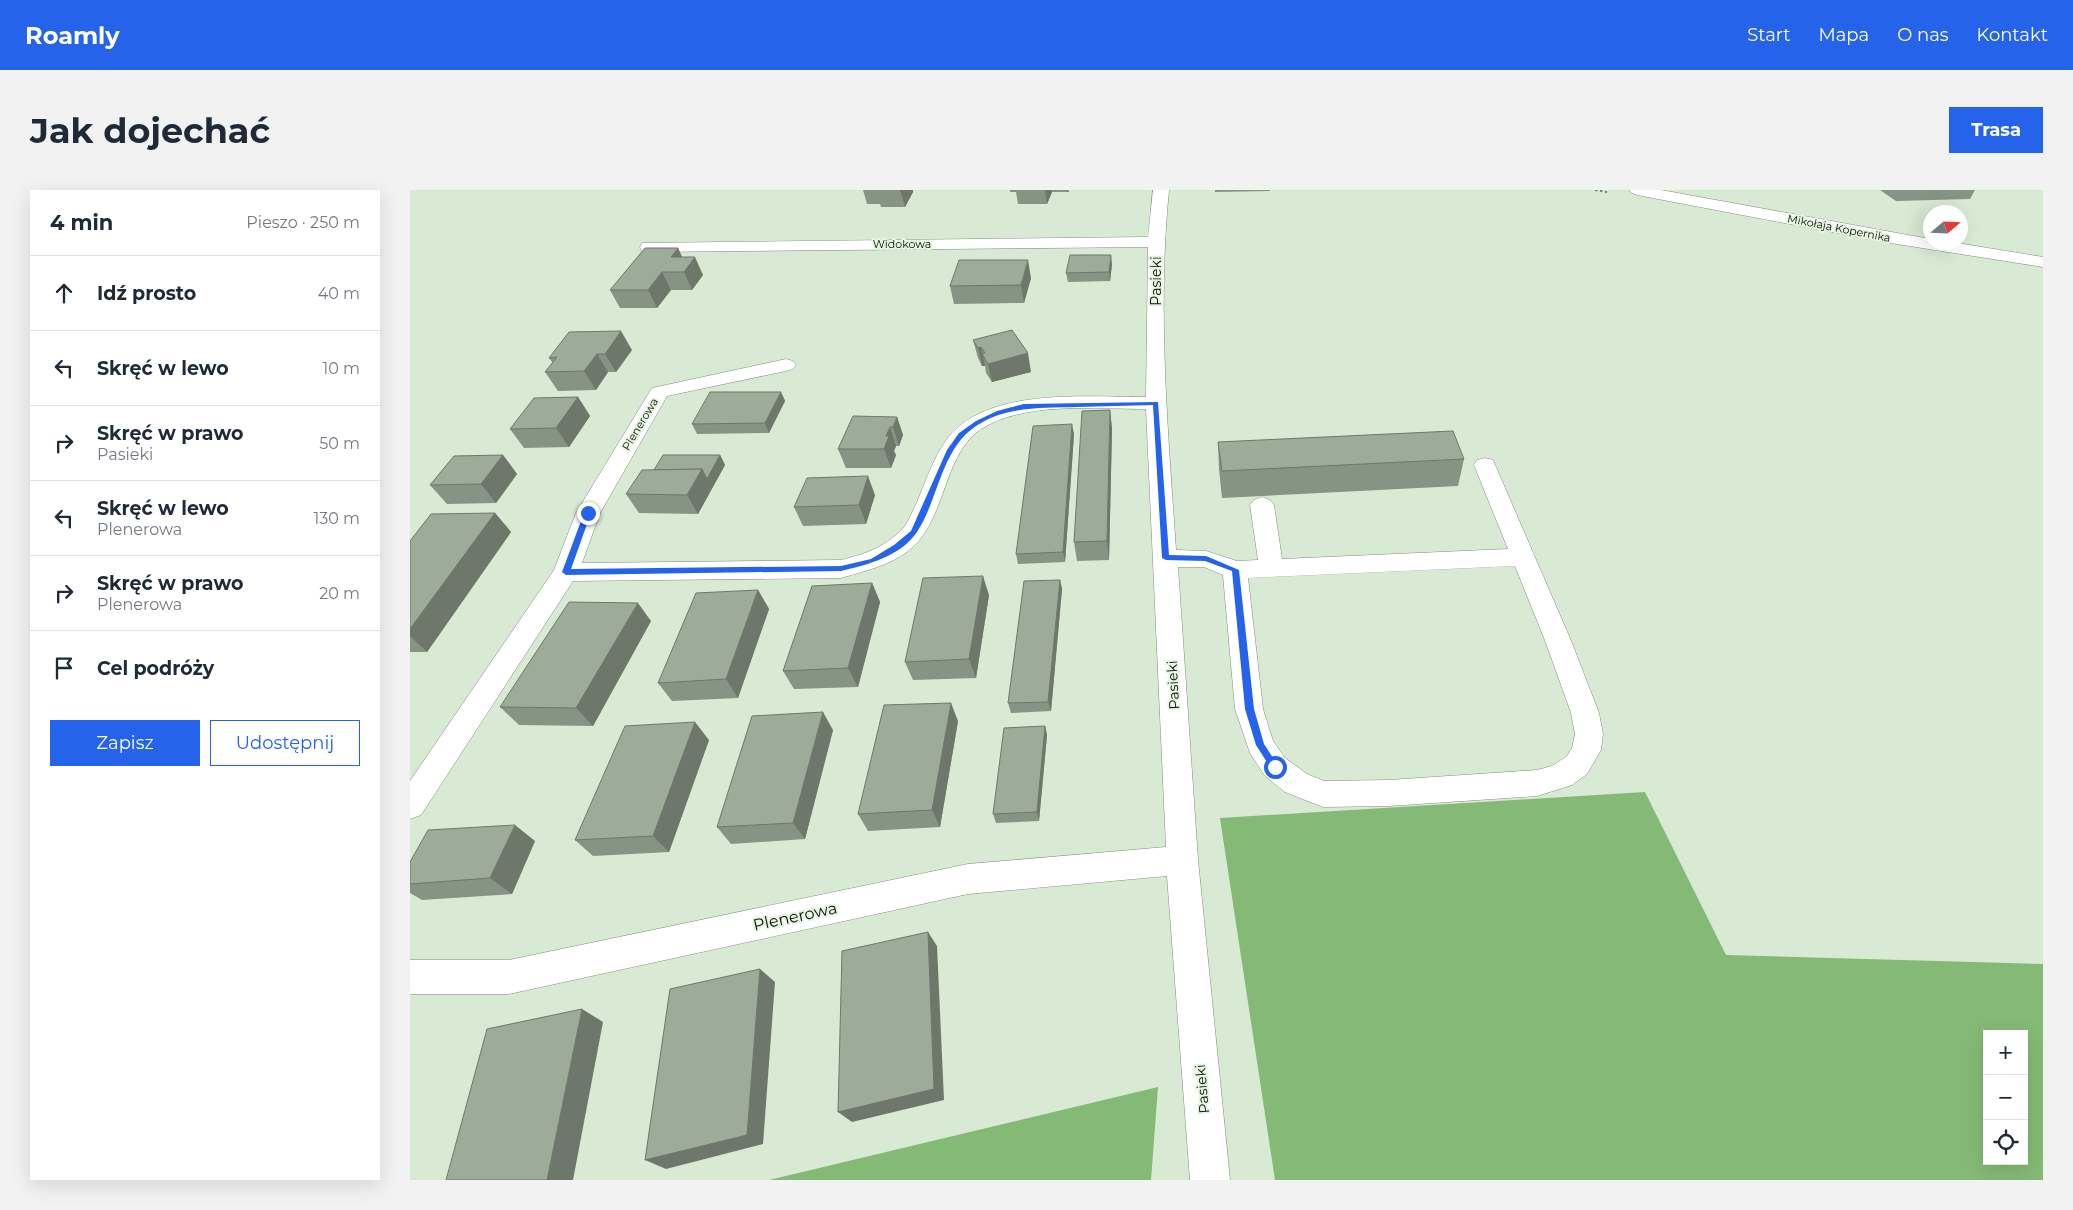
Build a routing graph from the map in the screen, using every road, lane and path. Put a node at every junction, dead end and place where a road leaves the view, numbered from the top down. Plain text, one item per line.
1 (1162, 190) edge
2 (1636, 190) edge
3 (1156, 242) junction
4 (648, 247) edge
5 (2043, 262) edge
6 (786, 365) dead end
7 (1156, 403) junction
8 (1486, 465) dead end
9 (1262, 505) dead end
10 (1522, 557) junction
11 (1166, 558) junction
12 (1271, 568) junction
13 (1235, 570) junction
14 (566, 572) junction
15 (410, 806) edge
16 (1182, 860) junction
17 (410, 977) edge
18 (1210, 1180) edge

1 - 3 street, Pasieki
2 - 5 street, Mikołaja Kopernika
3 - 4 street, Widokowa
3 - 7 street, Pasieki
6 - 14 street, Plenerowa
7 - 11 street, Pasieki
7 - 14 street
8 - 10 street
9 - 12 street
10 - 12 street
10 - 13 street
11 - 13 street
11 - 16 street, Pasieki
12 - 13 street
14 - 15 street, Plenerowa
16 - 17 street, Plenerowa
16 - 18 street, Pasieki

